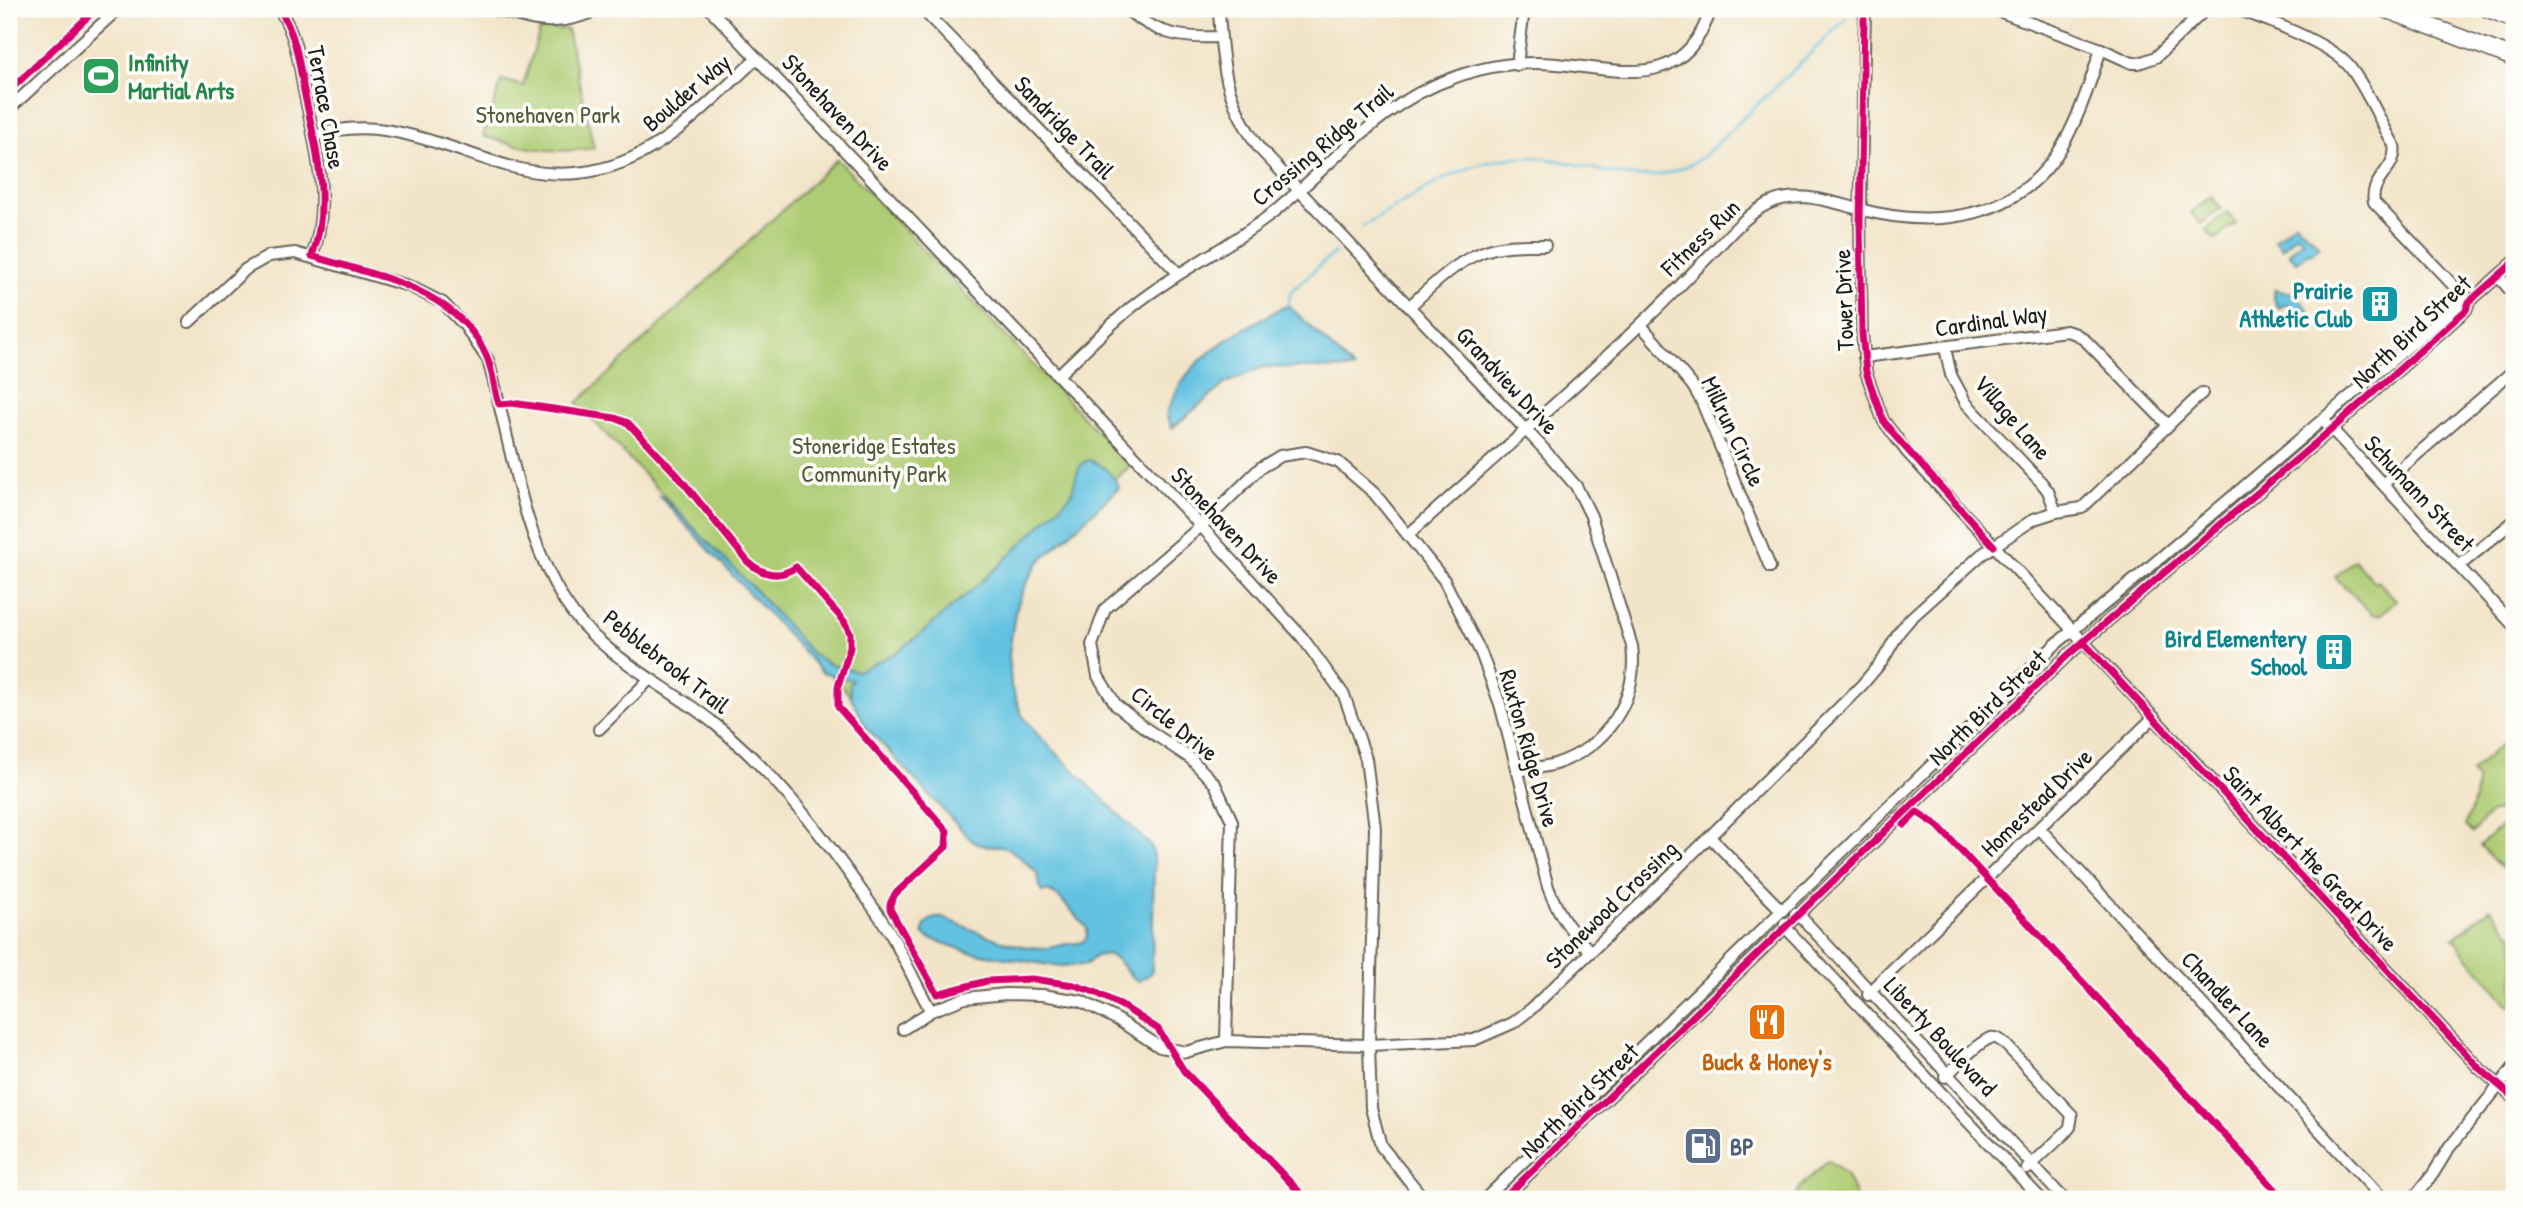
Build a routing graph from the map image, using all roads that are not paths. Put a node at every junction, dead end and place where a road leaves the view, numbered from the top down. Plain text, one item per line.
1 (279, 9) edge
2 (492, 9) edge
3 (600, 9) edge
4 (710, 9) edge
5 (922, 9) edge
6 (1126, 9) edge
7 (1220, 9) edge
8 (1524, 9) edge
9 (1711, 9) edge
10 (1865, 9) edge
11 (1993, 9) edge
12 (2206, 9) edge
13 (2236, 9) edge
14 (2385, 9) edge
15 (2488, 9) edge
16 (116, 11) edge
17 (2514, 19) edge
18 (1220, 37) junction
19 (2101, 49) junction
20 (757, 58) junction
21 (2514, 58) edge
22 (1517, 65) junction
23 (9, 109) edge
24 (314, 136) junction
25 (1300, 190) junction
26 (1861, 209) junction
27 (1545, 245) dead end
28 (312, 256) junction
29 (2514, 262) edge
30 (1179, 274) junction
31 (2498, 276) junction
32 (2514, 295) edge
33 (2469, 302) junction
34 (1410, 306) junction
35 (189, 322) dead end
36 (1641, 325) junction
37 (1945, 348) junction
38 (1864, 357) junction
39 (2514, 370) edge
40 (1058, 375) junction
41 (2202, 393) dead end
42 (2323, 420) junction
43 (2169, 426) junction
44 (1526, 429) junction
45 (2332, 429) junction
46 (2383, 484) junction
47 (2056, 512) junction
48 (2514, 521) edge
49 (1200, 526) junction
50 (1408, 535) junction
51 (1994, 546) junction
52 (2459, 566) junction
53 (1770, 567) dead end
54 (2514, 626) edge
55 (2073, 630) junction
56 (2083, 642) junction
57 (649, 680) junction
58 (2154, 717) junction
59 (599, 729) dead end
60 (1517, 771) junction
61 (2040, 829) junction
62 (1710, 837) junction
63 (1782, 911) junction
64 (1800, 916) junction
65 (1786, 928) junction
66 (1591, 952) junction
67 (1870, 990) junction
68 (1864, 1008) junction
69 (931, 1011) junction
70 (903, 1029) dead end
71 (1226, 1041) junction
72 (1369, 1045) junction
73 (2514, 1067) edge
74 (1948, 1074) junction
75 (1936, 1086) junction
76 (2500, 1087) junction
77 (2514, 1098) edge
78 (2032, 1164) junction
79 (2020, 1176) junction
80 (1424, 1199) edge
81 (1485, 1199) edge
82 (1503, 1199) edge
83 (2041, 1199) edge
84 (2064, 1199) edge
85 (2383, 1199) edge
86 (2413, 1199) edge

1 - 24 street, Terrace Chase
2 - 3 street
4 - 20 street, Stonehaven Drive
5 - 30 street, Sandridge Trail
6 - 18 street
7 - 18 street, Grandview Drive
8 - 22 street
9 - 22 street, Crossing Ridge Trail
10 - 26 street, Tower Drive
11 - 19 street
12 - 19 street
13 - 33 street
14 - 21 highway
15 - 17 highway
16 - 23 street
18 - 25 street, Grandview Drive
19 - 26 street, Fitness Run
20 - 24 street, Boulder Way
20 - 40 street, Stonehaven Drive
22 - 25 street, Crossing Ridge Trail
24 - 28 street, Terrace Chase
25 - 30 street, Crossing Ridge Trail
25 - 34 street, Grandview Drive
26 - 36 street, Fitness Run
26 - 38 street, Tower Drive
27 - 34 street
28 - 35 street, Pebblebrook Trail
28 - 57 street, Pebblebrook Trail
29 - 31 street, North Bird Street
30 - 40 street, Crossing Ridge Trail
31 - 32 street
31 - 33 street, North Bird Street
33 - 42 street, North Bird Street
33 - 45 street, North Bird Street
34 - 44 street, Grandview Drive
36 - 44 street, Fitness Run
36 - 53 street, Millrun Circle
37 - 38 street, Cardinal Way
37 - 43 street, Cardinal Way
37 - 47 street, Village Lane
38 - 51 street, Tower Drive
39 - 46 street
40 - 49 street, Stonehaven Drive
41 - 43 street, Stonewood Crossing
42 - 45 street, Schumann Street
42 - 55 street, North Bird Street
43 - 47 street, Stonewood Crossing
44 - 50 street, Fitness Run
44 - 60 street, Grandview Drive
45 - 46 street, Schumann Street
45 - 56 street, North Bird Street
46 - 52 street, Schumann Street
47 - 51 street, Stonewood Crossing
48 - 52 street
49 - 50 street, Ruxton Ridge Drive
49 - 71 street, Circle Drive
49 - 72 street, Stonehaven Drive
50 - 60 street, Ruxton Ridge Drive
51 - 55 street, Tower Drive
51 - 62 street, Stonewood Crossing
52 - 54 street, Schumann Street
55 - 56 street, Tower Drive
55 - 63 street, North Bird Street
56 - 58 street, Saint Albert the Great Drive
56 - 64 street, North Bird Street
57 - 59 street
57 - 69 street, Pebblebrook Trail
58 - 61 street, Homestead Drive
58 - 76 street, Saint Albert the Great Drive
60 - 66 street, Ruxton Ridge Drive
61 - 67 street, Homestead Drive
61 - 85 street, Chandler Lane
62 - 63 street
62 - 66 street, Stonewood Crossing
63 - 64 street
63 - 65 street
63 - 81 street, North Bird Street
64 - 65 street, North Bird Street
64 - 67 street, Liberty Boulevard
65 - 68 street, Liberty Boulevard
65 - 82 street, North Bird Street
66 - 72 street, Stonewood Crossing
67 - 68 street, Homestead Drive
67 - 74 street, Liberty Boulevard
68 - 75 street, Liberty Boulevard
69 - 70 street, Stonewood Crossing
69 - 71 street, Stonewood Crossing
71 - 72 street, Stonewood Crossing
72 - 80 street, Stonehaven Drive
73 - 76 street
74 - 75 street
74 - 78 street, Liberty Boulevard
74 - 78 street
75 - 79 street, Liberty Boulevard
76 - 77 street, Saint Albert the Great Drive
76 - 86 street
78 - 79 street
78 - 84 street, Liberty Boulevard
79 - 83 street, Liberty Boulevard

